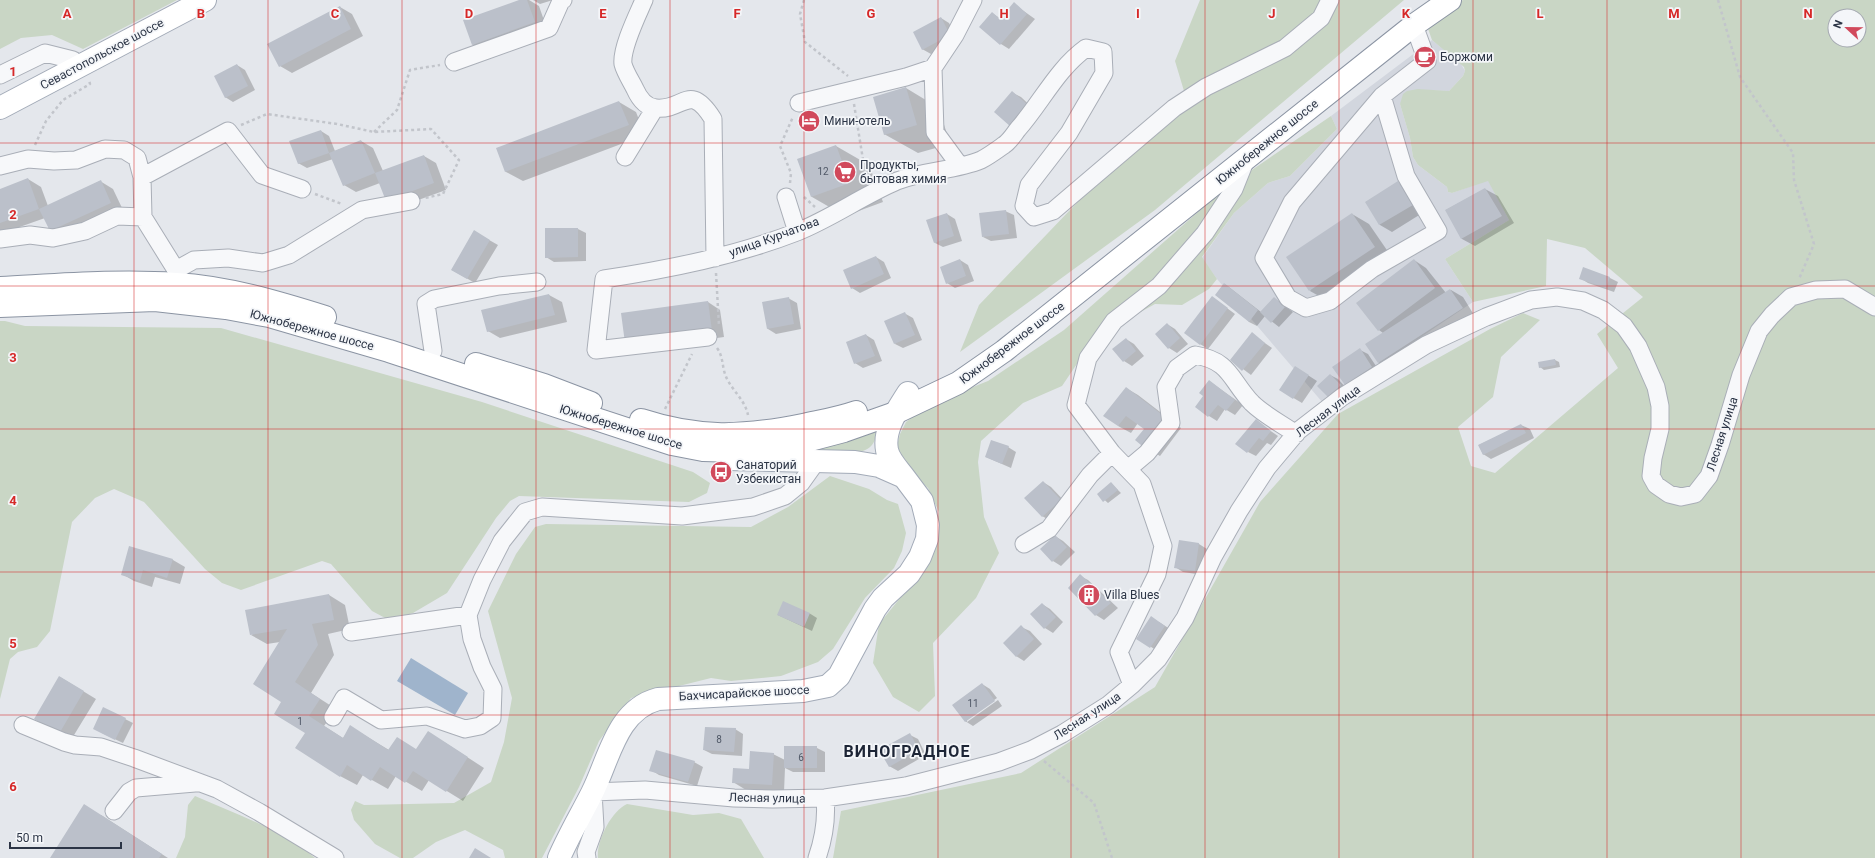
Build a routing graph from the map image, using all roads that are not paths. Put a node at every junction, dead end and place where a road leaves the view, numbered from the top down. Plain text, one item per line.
1 (193, 0) edge
2 (205, 0) edge
3 (563, 0) edge
4 (973, 0) edge
5 (1330, 0) edge
6 (1425, 0) edge
7 (1450, 0) edge
8 (640, 1) edge
9 (1409, 20) junction
10 (79, 61) junction
11 (454, 62) road end
12 (933, 68) junction
13 (0, 75) edge
14 (1382, 96) junction
15 (0, 99) edge
16 (800, 103) road end
17 (0, 108) edge
18 (654, 108) junction
19 (625, 157) dead end
20 (1246, 159) junction
21 (0, 166) edge
22 (960, 166) junction
23 (142, 177) junction
24 (302, 189) road end
25 (786, 197) road end
26 (411, 200) road end
27 (143, 217) junction
28 (797, 232) junction
29 (0, 239) edge
30 (716, 258) junction
31 (537, 282) dead end
32 (179, 286) junction
33 (0, 288) edge
34 (0, 306) edge
35 (1875, 307) edge
36 (704, 337) road end
37 (433, 351) junction
38 (908, 392) junction
39 (895, 413) junction
40 (763, 433) junction
41 (1296, 434) junction
42 (672, 444) junction
43 (1112, 453) junction
44 (825, 462) junction
45 (1128, 469) junction
46 (904, 477) junction
47 (1024, 544) dead end
48 (468, 615) junction
49 (351, 632) dead end
50 (1132, 685) junction
51 (332, 717) dead end
52 (23, 724) dead end
53 (201, 782) junction
54 (593, 792) junction
55 (825, 798) junction
56 (114, 811) dead end
57 (334, 858) edge
58 (559, 858) edge
59 (587, 858) edge
60 (817, 858) edge

1 - 10 main road, Севастопольское шоссе
2 - 10 main road, Севастопольское шоссе
3 - 11 street
4 - 12 street
5 - 22 street, улица Курчатова
6 - 9 main road, Южнобережное шоссе
7 - 9 main road, Южнобережное шоссе
8 - 18 street
9 - 14 street
9 - 20 main road, Южнобережное шоссе
9 - 38 main road, Южнобережное шоссе
10 - 13 street
10 - 15 main road, Севастопольское шоссе
10 - 17 main road, Севастопольское шоссе
12 - 16 street
12 - 22 street
14 - 14 street
18 - 19 street
18 - 30 street
20 - 39 main road, Южнобережное шоссе
20 - 43 street
21 - 23 street
22 - 28 street, улица Курчатова
23 - 24 street
23 - 27 street
25 - 28 street
26 - 32 street
27 - 29 street
27 - 32 street
28 - 30 street, улица Курчатова
30 - 36 street, улица Курчатова
31 - 37 street
32 - 33 main road, Южнобережное шоссе
32 - 34 main road, Южнобережное шоссе
32 - 37 main road, Южнобережное шоссе
32 - 42 main road, Южнобережное шоссе
35 - 41 street, Лесная улица
37 - 40 main road, Южнобережное шоссе
38 - 39 main road, Бахчисарайское шоссе
38 - 40 main road, Южнобережное шоссе
39 - 42 main road, Южнобережное шоссе
39 - 46 main road, Бахчисарайское шоссе
40 - 44 main road
41 - 45 street
41 - 50 street, Лесная улица
42 - 44 main road
43 - 45 street
43 - 47 street
44 - 46 main road
44 - 48 street
45 - 50 street
46 - 54 main road, Бахчисарайское шоссе
48 - 49 street
48 - 51 street
50 - 55 street, Лесная улица
52 - 53 street
53 - 56 street
53 - 57 street
54 - 55 street, Лесная улица
54 - 58 main road, Бахчисарайское шоссе
54 - 59 street
55 - 60 street

